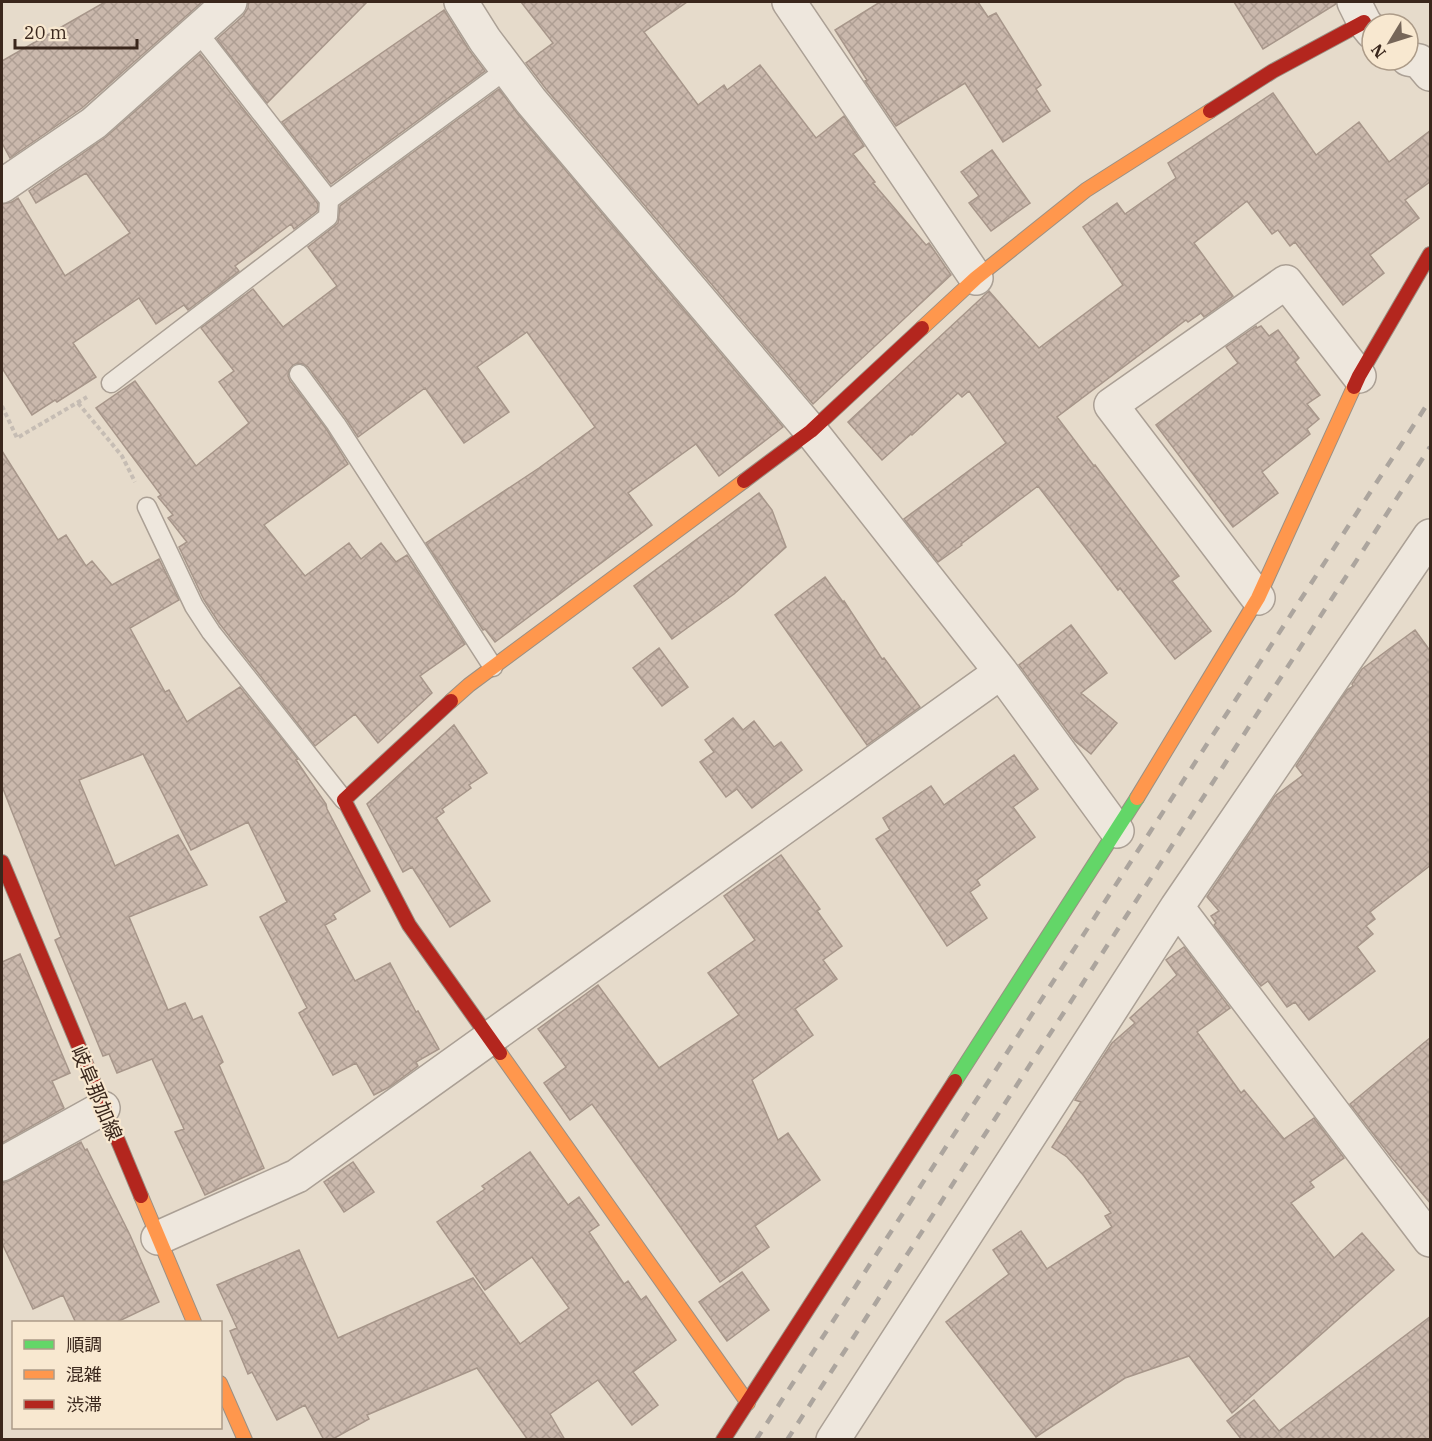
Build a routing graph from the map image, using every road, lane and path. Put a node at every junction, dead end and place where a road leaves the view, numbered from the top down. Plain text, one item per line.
1 (230, 2) edge
2 (461, 2) edge
3 (789, 2) edge
4 (1360, 21) edge
5 (197, 31) junction
6 (1420, 62) edge
7 (507, 69) junction
8 (1431, 74) edge
9 (2, 186) edge
10 (329, 200) junction
11 (1431, 254) edge
12 (976, 278) junction
13 (299, 374) dead end
14 (1359, 376) junction
15 (111, 383) joint
16 (78, 403) junction
17 (2, 406) edge
18 (811, 431) junction
19 (147, 507) joint
20 (1431, 536) edge
21 (1258, 598) junction
22 (493, 667) junction
23 (1001, 672) junction
24 (344, 800) junction
25 (1117, 831) junction
26 (2, 862) edge
27 (1177, 907) junction
28 (489, 1038) junction
29 (103, 1108) junction
30 (2, 1164) edge
31 (158, 1238) junction
32 (1431, 1240) edge
33 (193, 1321) edge
34 (222, 1388) edge
35 (748, 1403) junction
36 (245, 1440) edge
37 (723, 1440) edge
38 (833, 1440) edge

1 - 5 street
2 - 7 street
3 - 12 street
4 - 12 street
5 - 9 street
5 - 10 lane
6 - 8 street
7 - 10 lane
7 - 18 street
10 - 15 lane
11 - 14 street
12 - 18 street
13 - 22 lane
14 - 21 street
14 - 21 street
15 - 16 path
16 - 17 path
16 - 19 path
18 - 22 street
18 - 23 street
19 - 24 lane
20 - 27 street
21 - 25 street
22 - 24 street
23 - 25 street
23 - 28 street
24 - 28 street
25 - 35 street
26 - 29 street, 岐阜那加線
27 - 32 street
27 - 38 street
28 - 31 street
28 - 35 street
29 - 30 street
29 - 31 street, 岐阜那加線
31 - 33 street, 岐阜那加線
34 - 36 street
35 - 37 street

